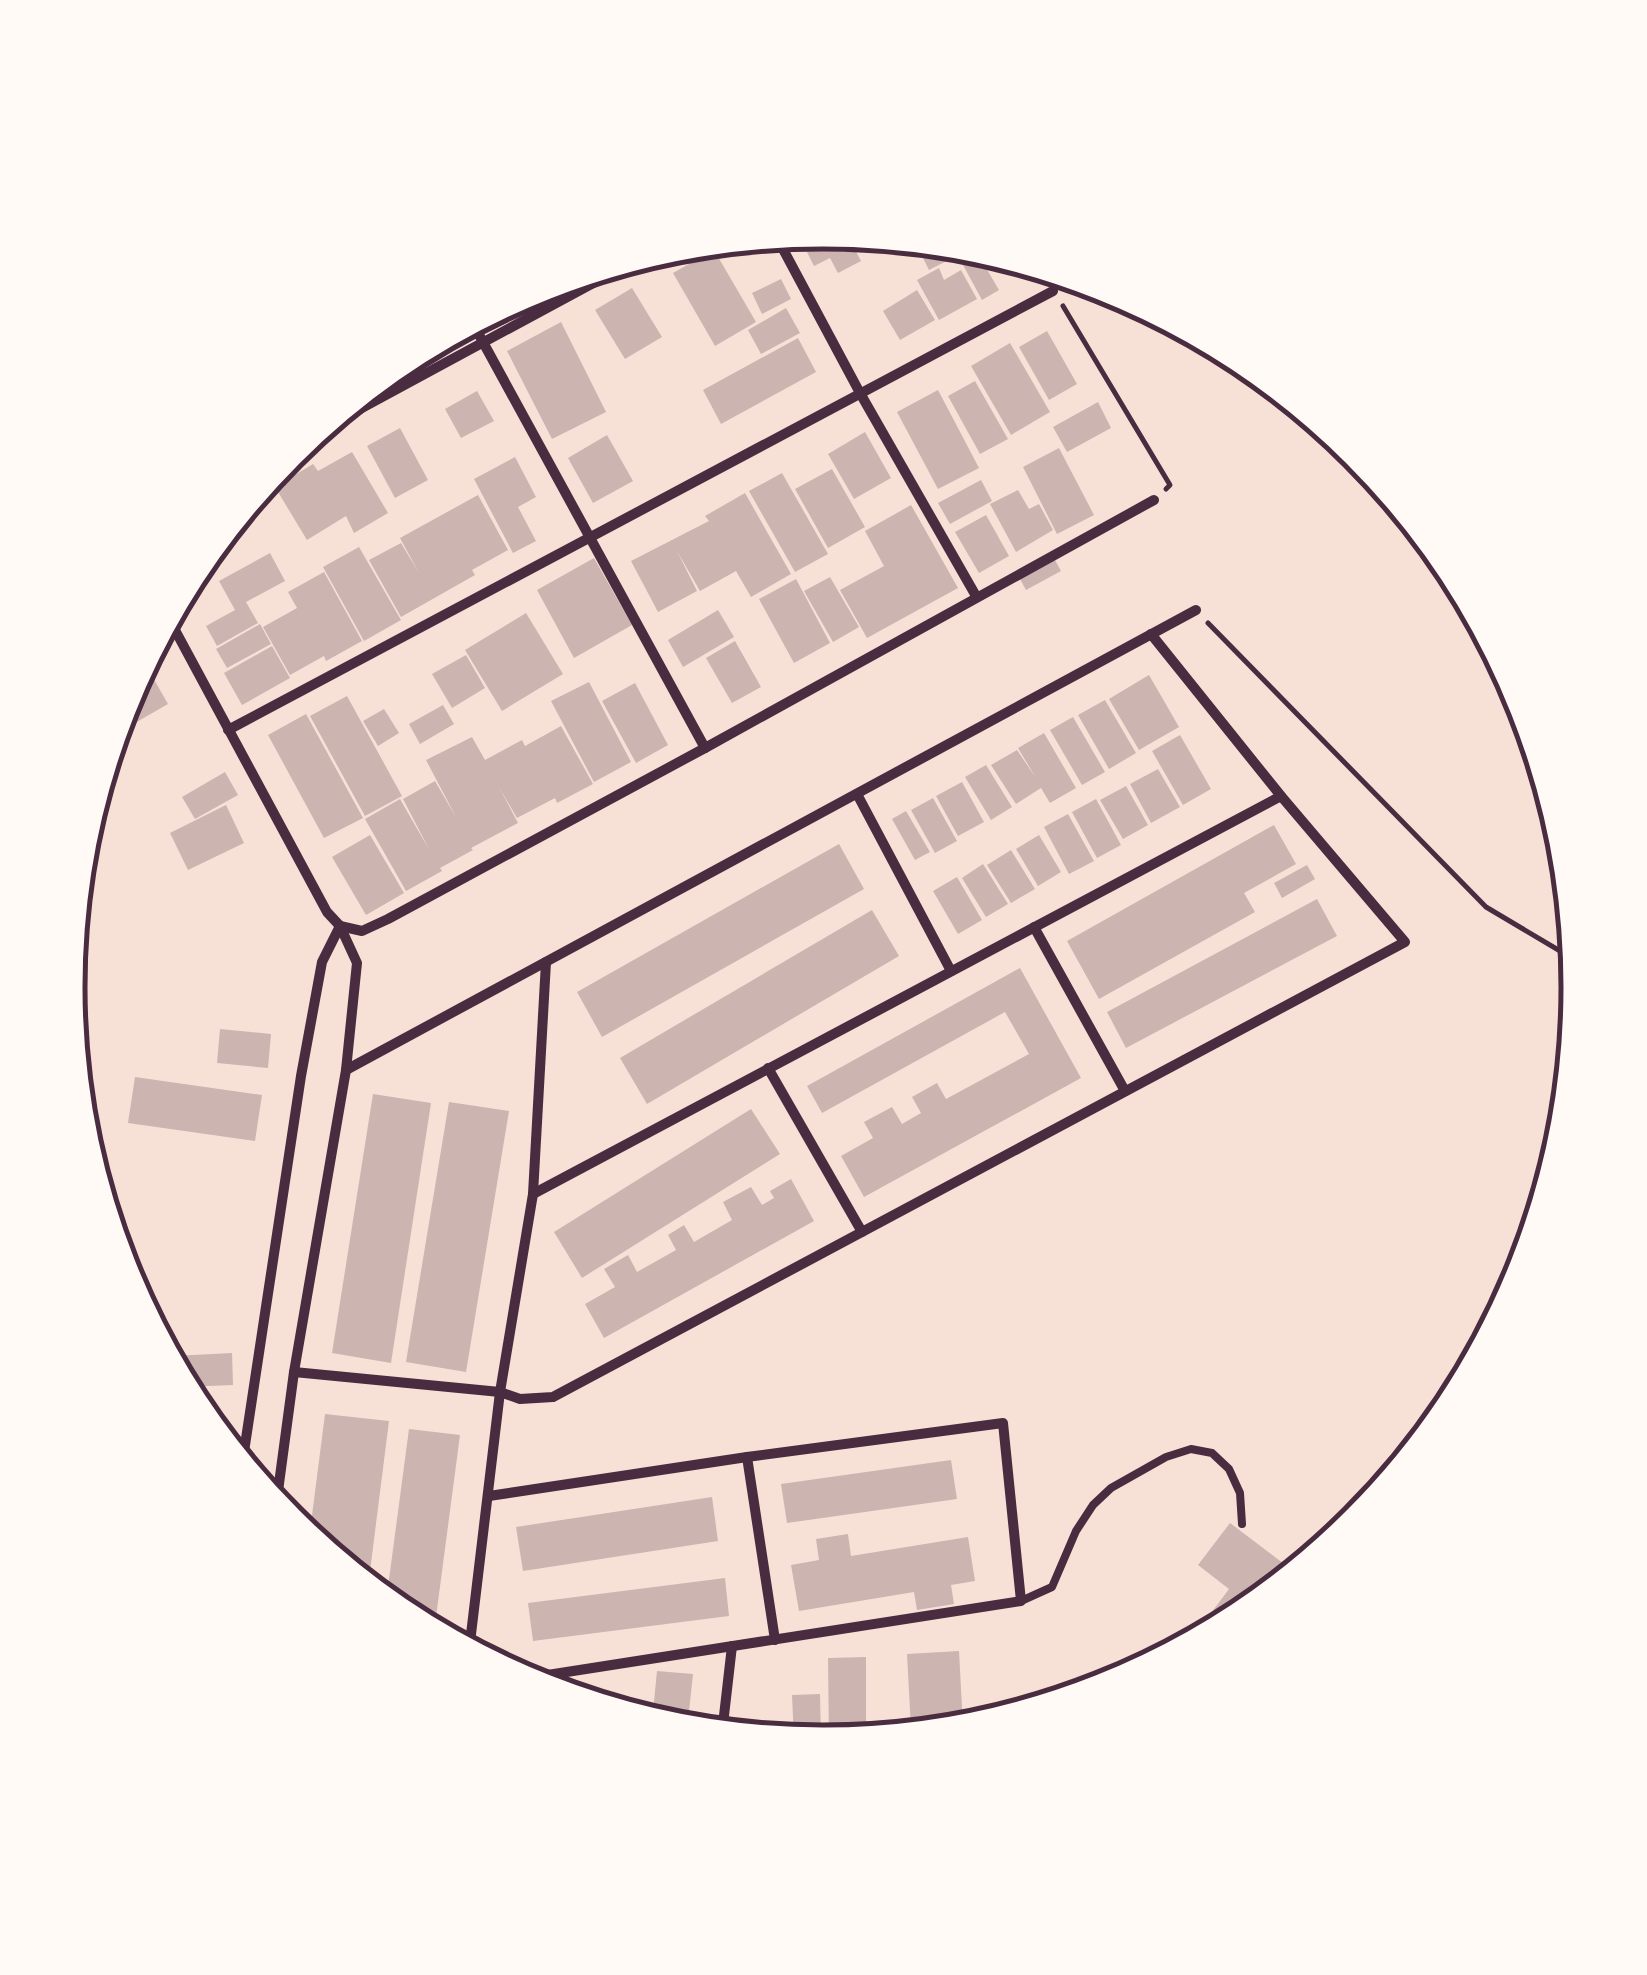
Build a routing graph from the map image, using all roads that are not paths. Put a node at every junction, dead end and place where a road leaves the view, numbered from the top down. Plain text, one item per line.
1 (784, 251) edge
2 (582, 289) edge
3 (1053, 290) road end
4 (479, 335) edge
5 (483, 343) junction
6 (860, 393) junction
7 (373, 403) edge
8 (1154, 500) road end
9 (590, 537) junction
10 (976, 596) junction
11 (1196, 610) road end
12 (176, 633) edge
13 (1151, 634) junction
14 (228, 730) junction
15 (705, 748) junction
16 (857, 794) junction
17 (1281, 796) junction
18 (340, 926) junction
19 (1034, 927) junction
20 (546, 962) junction
21 (951, 971) junction
22 (768, 1068) junction
23 (346, 1070) junction
24 (1125, 1092) junction
25 (532, 1194) junction
26 (862, 1232) junction
27 (294, 1372) junction
28 (500, 1392) junction
29 (245, 1446) edge
30 (748, 1457) junction
31 (279, 1486) edge
32 (489, 1496) junction
33 (1242, 1524) dead end
34 (1021, 1601) junction
35 (471, 1636) edge
36 (774, 1640) junction
37 (732, 1646) junction
38 (552, 1674) edge
39 (724, 1719) edge

1 - 6 street
2 - 5 street
3 - 6 street
4 - 5 street
5 - 7 street
5 - 9 street
6 - 9 street
6 - 10 street
8 - 10 street
9 - 14 street
9 - 15 street
10 - 15 street
11 - 13 street
12 - 14 street
13 - 16 street
13 - 17 street
14 - 18 street
15 - 18 street
16 - 20 street
16 - 21 street
17 - 19 street
17 - 24 street
18 - 23 street
18 - 29 street
19 - 21 street
19 - 24 street
20 - 23 street
20 - 25 street
21 - 22 street
22 - 25 street
22 - 26 street
23 - 27 street
24 - 26 street
25 - 28 street
26 - 28 street
27 - 28 street
27 - 31 street
28 - 32 street
30 - 32 street
30 - 34 street
30 - 36 street
32 - 35 street
33 - 34 lane
34 - 36 street
36 - 37 street
37 - 38 street
37 - 39 street

